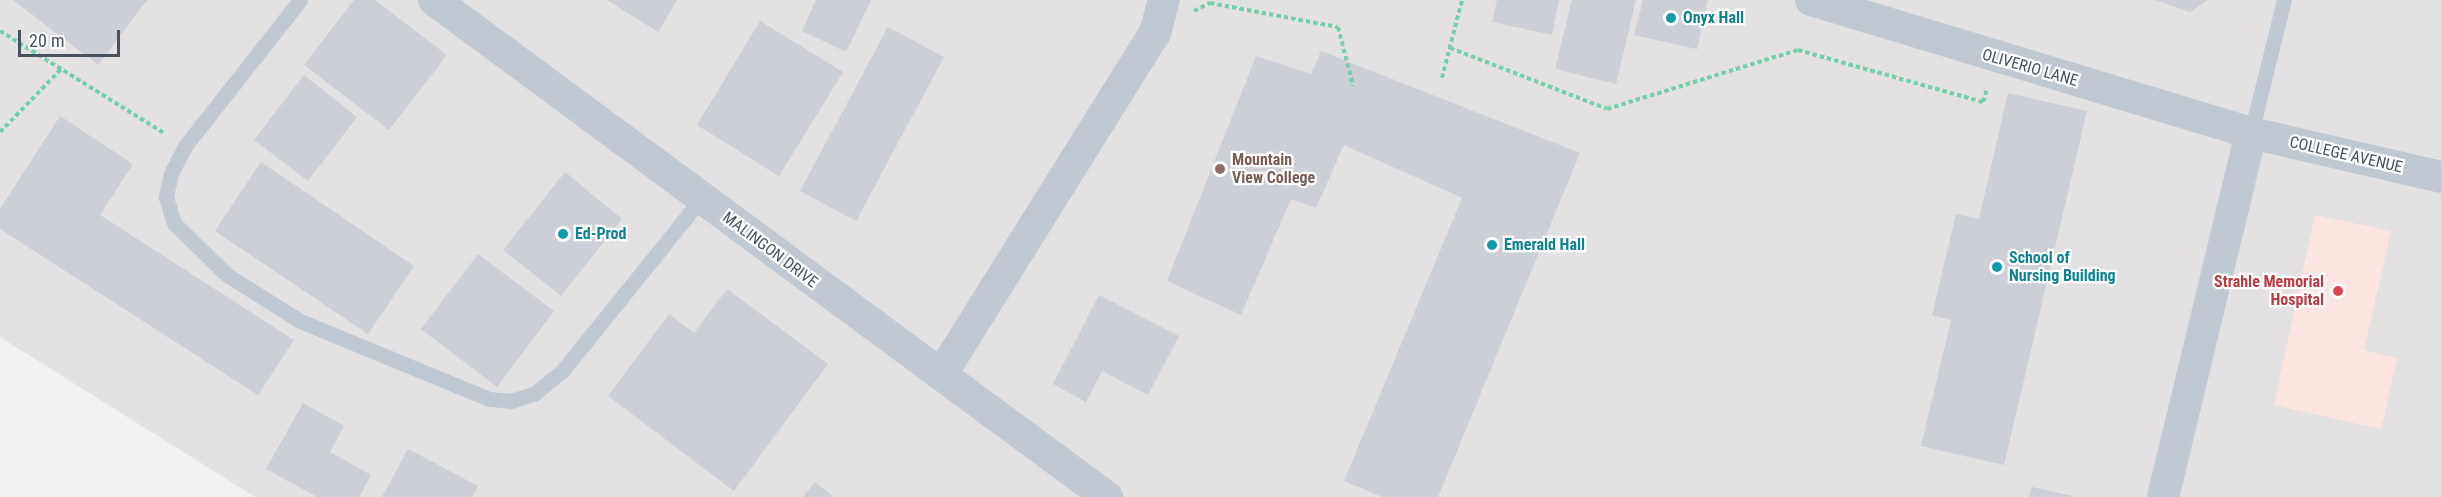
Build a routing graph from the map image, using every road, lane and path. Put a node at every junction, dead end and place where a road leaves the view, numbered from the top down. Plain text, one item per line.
1 (300, 0) edge
2 (434, 0) edge
3 (1164, 0) edge
4 (1462, 0) edge
5 (1811, 0) edge
6 (2284, 0) edge
7 (0, 31) edge
8 (1155, 33) junction
9 (1450, 48) junction
10 (1996, 59) junction
11 (61, 69) junction
12 (1442, 78) dead end
13 (1353, 86) dead end
14 (0, 132) edge
15 (2251, 133) junction
16 (185, 146) junction
17 (2441, 177) edge
18 (701, 198) junction
19 (941, 375) junction
20 (1107, 497) edge
21 (2163, 497) edge

1 - 16 lane
2 - 18 street, MALINGON DRIVE
3 - 8 street
4 - 9 path
5 - 10 street, OLIVERIO LANE
6 - 15 lane
7 - 11 path
8 - 13 path
8 - 19 street
9 - 10 path
9 - 12 path
10 - 15 street, OLIVERIO LANE
11 - 14 path
11 - 16 path
15 - 17 street, COLLEGE AVENUE
15 - 21 street
16 - 18 lane
18 - 19 street, MALINGON DRIVE
19 - 20 street, MALINGON DRIVE

